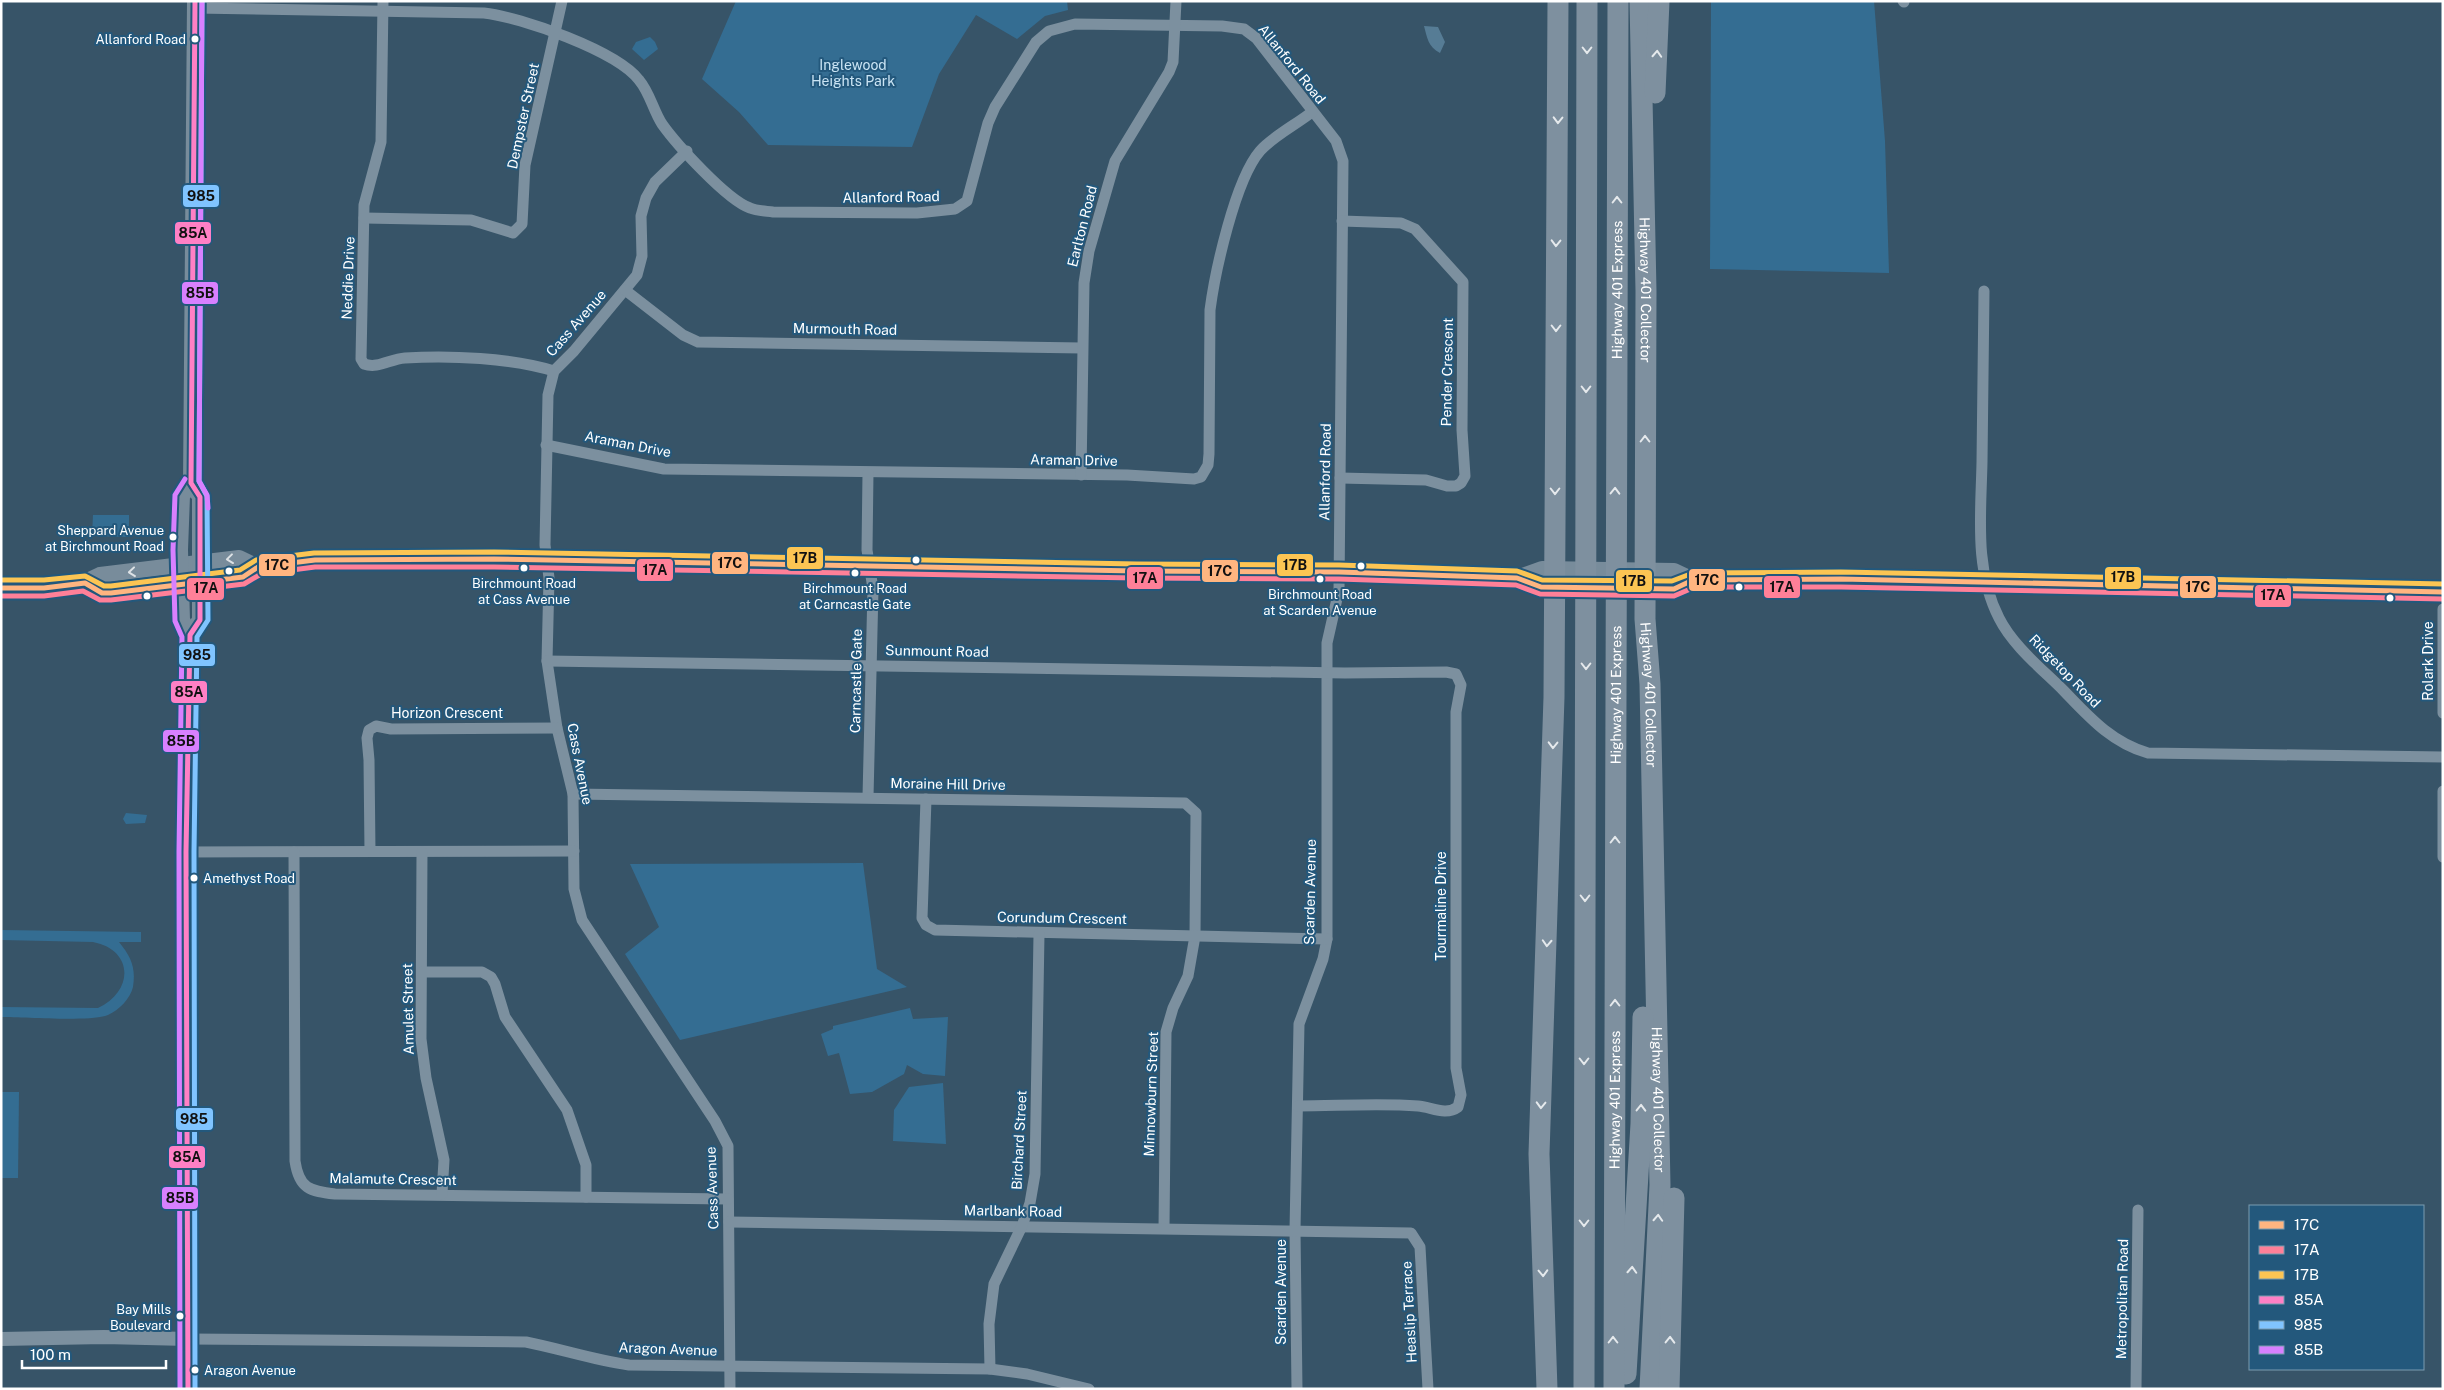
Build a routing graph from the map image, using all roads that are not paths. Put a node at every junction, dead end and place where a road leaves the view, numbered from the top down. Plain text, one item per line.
1 (562, 1) edge
2 (1176, 1) edge
3 (1547, 1) edge
4 (1558, 1) edge
5 (1587, 1) edge
6 (1618, 1) edge
7 (1640, 1) edge
8 (1660, 1) edge
9 (195, 4) edge
10 (383, 7) edge
11 (1174, 25) junction
12 (555, 34) junction
13 (1558, 93) junction
14 (1312, 112) junction
15 (687, 151) junction
16 (364, 218) junction
17 (1342, 221) junction
18 (1645, 285) junction
19 (625, 290) junction
20 (1984, 291) dead end
21 (1082, 348) junction
22 (554, 371) junction
23 (546, 444) junction
24 (868, 473) junction
25 (1081, 475) junction
26 (1340, 478) junction
27 (191, 483) junction
28 (546, 561) junction
29 (200, 562) junction
30 (180, 566) junction
31 (870, 566) junction
32 (258, 567) junction
33 (1339, 572) junction
34 (200, 582) junction
35 (85, 583) junction
36 (182, 585) junction
37 (1, 588) edge
38 (2443, 592) edge
39 (2443, 609) edge
40 (190, 635) junction
41 (547, 661) junction
42 (871, 666) junction
43 (1327, 672) junction
44 (1650, 684) junction
45 (2443, 713) edge
46 (557, 728) junction
47 (2443, 757) edge
48 (2443, 791) edge
49 (573, 794) junction
50 (868, 798) junction
51 (926, 799) junction
52 (370, 851) junction
53 (574, 851) junction
54 (186, 852) junction
55 (294, 852) junction
56 (422, 852) junction
57 (2443, 857) edge
58 (1039, 934) junction
59 (1194, 936) junction
60 (1327, 939) junction
61 (422, 972) junction
62 (1298, 1106) junction
63 (442, 1194) junction
64 (586, 1197) junction
65 (728, 1199) junction
66 (2138, 1210) dead end
67 (729, 1222) junction
68 (1022, 1226) junction
69 (1164, 1228) junction
70 (1295, 1230) junction
71 (1, 1338) edge
72 (188, 1339) junction
73 (730, 1366) junction
74 (990, 1369) junction
75 (188, 1389) edge
76 (730, 1389) edge
77 (1088, 1389) edge
78 (1297, 1389) edge
79 (1428, 1389) edge
80 (1547, 1389) edge
81 (1584, 1389) edge
82 (1614, 1389) edge
83 (1625, 1389) edge
84 (1650, 1389) edge
85 (1669, 1389) edge
86 (2136, 1389) edge

1 - 12 street, Dempster Street
2 - 11 street, Earlton Road
3 - 13 highway
4 - 13 highway
5 -> 81 highway, Highway 401 Express
82 -> 6 highway, Highway 401 Express
7 - 18 highway, Highway 401 Collector
18 -> 8 highway
9 - 10 street, Allanford Road
9 - 27 main road
10 - 12 street, Allanford Road
10 - 16 street, Neddie Drive
11 - 14 street, Allanford Road
11 - 15 street, Allanford Road
11 - 21 street, Earlton Road
12 - 15 street, Allanford Road
12 - 16 street, Dempster Street
13 -> 80 highway
14 - 17 street, Allanford Road
14 - 25 street, Araman Drive
15 - 19 street, Cass Avenue
16 - 22 street, Neddie Drive
17 - 26 street, Allanford Road
17 - 26 street, Pender Crescent
44 -> 18 highway, Highway 401 Collector
19 - 21 street, Murmouth Road
19 - 22 street, Cass Avenue
20 - 47 street, Ridgetop Road
21 - 25 street, Earlton Road
22 - 23 street, Cass Avenue
23 - 24 street, Araman Drive
23 - 28 street, Cass Avenue
24 - 25 street, Araman Drive
24 - 31 street, Carncastle Gate
26 - 33 street, Allanford Road
27 - 29 main road
27 - 30 main road
28 - 31 main road
28 - 32 main road
28 - 41 street, Cass Avenue
29 - 30 main road
32 -> 29 main road
29 - 34 main road
30 -> 35 main road
30 - 36 main road
31 - 33 main road
31 - 42 street, Carncastle Gate
32 - 34 main road
33 - 38 main road
33 - 43 street, Scarden Avenue
34 - 36 main road
34 - 40 main road
35 - 36 main road
35 - 37 main road
36 - 40 main road
39 - 45 street, Rolark Drive
40 - 54 main road
41 - 42 street, Sunmount Road
41 - 46 street, Cass Avenue
42 - 43 street, Sunmount Road
42 - 50 street, Carncastle Gate
43 - 60 street, Scarden Avenue
43 - 62 street, Tourmaline Drive
83 -> 44 highway
84 -> 44 highway, Highway 401 Collector
85 -> 44 highway
46 - 49 street, Cass Avenue
46 - 52 street, Horizon Crescent
48 - 57 street
49 - 50 street, Moraine Hill Drive
49 - 53 street, Cass Avenue
50 - 51 street, Moraine Hill Drive
51 - 58 street, Corundum Crescent
51 - 59 street, Moraine Hill Drive
52 - 55 street
52 - 56 street
53 - 56 street
53 - 65 street, Cass Avenue
54 - 55 street
54 - 72 main road
55 - 63 street, Malamute Crescent
56 - 61 street, Amulet Street
58 - 59 street, Corundum Crescent
58 - 68 street, Birchard Street
59 - 60 street, Corundum Crescent
59 - 69 street, Minnowburn Street
60 - 62 street, Scarden Avenue
61 - 63 street, Amulet Street
61 - 64 street
62 - 70 street, Scarden Avenue
63 - 64 street, Malamute Crescent
64 - 65 street, Malamute Crescent
65 - 67 street, Cass Avenue
66 - 86 street, Metropolitan Road
67 - 68 street, Marlbank Road
67 - 73 street, Cass Avenue
68 - 69 street, Marlbank Road
68 - 74 street, Birchard Street
69 - 70 street, Marlbank Road
70 - 78 street, Scarden Avenue
70 - 79 street, Heaslip Terrace
71 - 72 street
72 - 73 street, Aragon Avenue
72 - 75 main road
73 - 74 street, Aragon Avenue
73 - 76 street, Cass Avenue
74 - 77 street, Aragon Avenue

